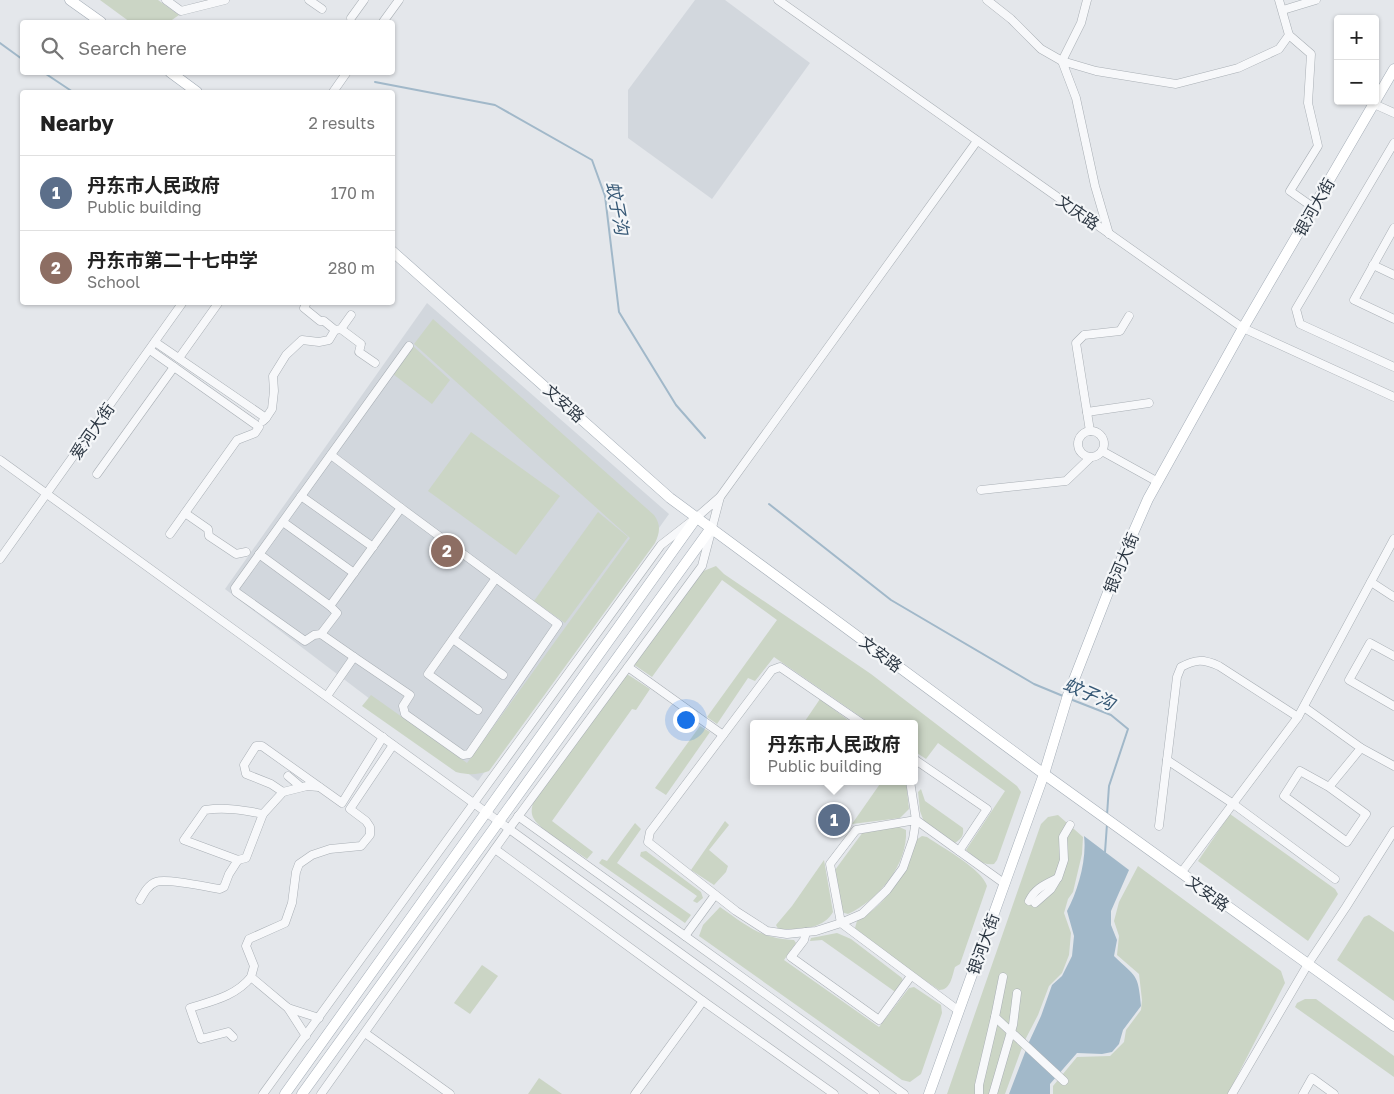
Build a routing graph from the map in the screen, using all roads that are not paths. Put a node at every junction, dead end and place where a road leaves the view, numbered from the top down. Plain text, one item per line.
1 (70, 0) edge
2 (166, 0) edge
3 (226, 0) edge
4 (309, 0) edge
5 (364, 0) edge
6 (399, 0) edge
7 (778, 0) edge
8 (987, 0) edge
9 (1087, 0) edge
10 (1279, 0) edge
11 (1316, 0) edge
12 (322, 8) dead end
13 (1283, 10) junction
14 (351, 18) dead end
15 (98, 20) edge
16 (384, 20) edge
17 (1289, 35) junction
18 (1062, 61) junction
19 (1394, 69) edge
20 (174, 75) edge
21 (345, 75) edge
22 (194, 90) edge
23 (334, 90) edge
24 (1379, 95) edge
25 (1373, 105) edge
26 (1376, 105) edge
27 (1394, 113) edge
28 (977, 142) junction
29 (1394, 143) edge
30 (1314, 208) junction
31 (1394, 228) edge
32 (1109, 234) junction
33 (1392, 237) edge
34 (395, 254) edge
35 (1374, 265) junction
36 (1394, 275) edge
37 (181, 305) edge
38 (217, 305) edge
39 (306, 305) edge
40 (351, 315) dead end
41 (1129, 316) dead end
42 (1394, 319) edge
43 (1243, 328) junction
44 (338, 329) junction
45 (156, 342) junction
46 (409, 346) dead end
47 (150, 350) junction
48 (180, 358) junction
49 (375, 363) dead end
50 (174, 367) junction
51 (1394, 368) edge
52 (1394, 397) edge
53 (1149, 403) dead end
54 (1086, 412) junction
55 (266, 418) junction
56 (259, 427) junction
57 (1090, 431) junction
58 (1102, 451) junction
59 (331, 455) junction
60 (1091, 457) junction
61 (0, 460) edge
62 (97, 474) dead end
63 (1158, 482) junction
64 (981, 490) dead end
65 (48, 494) junction
66 (302, 496) junction
67 (720, 497) junction
68 (401, 508) junction
69 (184, 513) junction
70 (697, 518) junction
71 (283, 522) junction
72 (711, 528) junction
73 (170, 534) dead end
74 (1394, 539) edge
75 (373, 546) junction
76 (246, 552) dead end
77 (259, 554) junction
78 (0, 558) edge
79 (354, 573) junction
80 (496, 578) junction
81 (1372, 582) junction
82 (1394, 597) edge
83 (330, 606) junction
84 (321, 634) junction
85 (453, 639) junction
86 (354, 656) junction
87 (1394, 656) edge
88 (628, 667) junction
89 (503, 675) dead end
90 (327, 696) junction
91 (1394, 706) edge
92 (1304, 707) junction
93 (478, 710) dead end
94 (1298, 718) junction
95 (857, 720) edge
96 (723, 735) junction
97 (383, 737) junction
98 (393, 744) junction
99 (1361, 748) junction
100 (1167, 760) junction
101 (918, 762) edge
102 (1394, 766) edge
103 (1044, 774) junction
104 (288, 776) dead end
105 (911, 785) edge
106 (301, 787) junction
107 (321, 788) junction
108 (1329, 788) junction
109 (283, 792) junction
110 (342, 803) junction
111 (1232, 803) junction
112 (475, 804) junction
113 (350, 809) junction
114 (487, 812) junction
115 (263, 814) junction
116 (518, 816) junction
117 (916, 820) junction
118 (499, 821) junction
119 (1070, 825) dead end
120 (1159, 826) dead end
121 (509, 829) junction
122 (1394, 831) edge
123 (495, 848) junction
124 (959, 851) junction
125 (238, 860) junction
126 (1181, 872) junction
127 (1335, 879) dead end
128 (1005, 884) junction
129 (715, 894) junction
130 (140, 900) dead end
131 (1032, 902) dead end
132 (841, 923) junction
133 (806, 932) junction
134 (685, 936) junction
135 (1308, 964) junction
136 (911, 976) junction
137 (251, 977) junction
138 (1002, 977) dead end
139 (1017, 992) dead end
140 (703, 1001) junction
141 (288, 1008) junction
142 (959, 1011) junction
143 (995, 1017) junction
144 (319, 1018) junction
145 (1394, 1026) edge
146 (1012, 1030) junction
147 (365, 1033) junction
148 (306, 1036) junction
149 (232, 1037) dead end
150 (1064, 1080) dead end
151 (979, 1085) junction
152 (263, 1094) edge
153 (285, 1094) edge
154 (302, 1094) edge
155 (322, 1094) edge
156 (450, 1094) edge
157 (635, 1094) edge
158 (834, 1094) edge
159 (875, 1094) edge
160 (904, 1094) edge
161 (929, 1094) edge
162 (973, 1094) edge
163 (979, 1094) edge
164 (993, 1094) edge
165 (1232, 1094) edge
166 (1303, 1094) edge
167 (1334, 1094) edge

1 - 15 main road
2 - 3 street
4 - 12 street
5 - 14 street
6 - 16 street
7 - 28 street, 文庆路
8 - 18 street
9 - 18 street
10 - 13 street
11 - 13 street
13 - 17 street
17 - 18 street
17 - 30 street
18 - 32 street
19 - 24 main road, 银河大街
20 - 22 main road
21 - 23 street
25 - 30 main road, 银河大街
26 - 27 street
28 - 32 street, 文庆路
28 - 67 street
29 - 51 street
30 - 43 main road, 银河大街
31 - 33 street
32 - 43 street, 文庆路
33 - 35 street
34 - 70 main road, 文安路
35 - 36 street
35 - 42 street
37 - 45 street, 爱河大街
38 - 48 street
39 - 44 street
40 - 44 street
41 - 54 street
43 - 52 street, 文庆路
43 - 63 main road, 银河大街
44 - 49 street
44 - 55 street
45 - 47 street, 爱河大街
45 - 48 street
46 - 59 street
47 - 50 street
47 - 65 street, 爱河大街
48 - 55 street
50 - 56 street
50 - 62 street
53 - 54 street
54 - 57 street
55 - 56 street
56 - 69 street
57 - 58 street
57 - 60 street
58 - 60 street
58 - 63 street
59 - 66 street
59 - 68 street
60 - 64 street
61 - 65 street
63 - 103 main road, 银河大街
65 - 78 street, 爱河大街
65 - 90 street
66 - 71 street
66 - 75 street
67 - 70 street
67 - 72 street
68 - 75 street
68 - 80 street
69 - 73 street
69 - 76 street
70 - 72 main road, 文安路
70 - 112 street
70 - 114 main road
71 - 77 street
71 - 79 street
72 - 88 street
72 - 103 main road, 文安路
72 - 118 main road
74 - 81 street
75 - 79 street
77 - 83 street
77 - 84 street
79 - 83 street
80 - 85 street
80 - 86 street
81 - 82 street
81 - 92 street
83 - 84 street
84 - 86 street
85 - 89 street
85 - 93 street
86 - 90 street
87 - 91 street
88 - 96 street
88 - 116 street
90 - 97 street
92 - 94 street
92 - 99 street
94 - 100 street
94 - 111 street
95 - 96 street
96 - 129 street
97 - 98 street
97 - 110 street
98 - 112 street
98 - 113 street
99 - 102 street
99 - 108 street
100 - 111 street
100 - 120 street
101 - 124 street
103 - 126 main road, 文安路
103 - 128 main road, 银河大街
104 - 106 street
105 - 117 street
106 - 107 street
106 - 109 street
107 - 109 street
107 - 110 street
108 - 108 street
109 - 115 street
110 - 113 street
111 - 126 street
111 - 127 street
112 - 114 street
112 - 144 street
113 - 137 street
114 - 118 street
114 - 153 main road
115 - 125 street
115 - 125 street
116 - 121 street
116 - 134 street
117 - 124 street
117 - 132 street
117 - 132 street
118 - 121 street
118 - 154 main road
119 - 131 street
121 - 123 street
121 - 159 street
122 - 135 street
123 - 140 street
123 - 147 street
124 - 128 street
125 - 130 street
126 - 135 main road, 文安路
128 - 142 main road, 银河大街
129 - 133 street
129 - 134 street
132 - 133 street
132 - 136 street
133 - 136 street
134 - 160 street
135 - 145 main road, 文安路
135 - 165 street
136 - 142 street
137 - 141 street
137 - 149 street
138 - 143 street
139 - 146 street
140 - 157 street
140 - 158 street
141 - 144 street
141 - 148 street
142 - 161 main road, 银河大街
143 - 146 street
143 - 151 street
144 - 148 street
146 - 150 street
146 - 164 street
147 - 155 street
147 - 156 street
148 - 152 street
151 - 162 street
151 - 163 street
166 - 167 street

